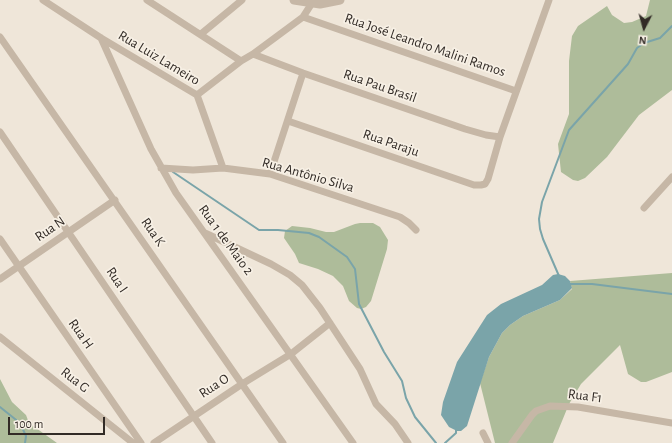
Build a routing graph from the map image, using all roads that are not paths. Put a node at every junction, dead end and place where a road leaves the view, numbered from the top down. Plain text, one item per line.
1 (43, 0) edge
2 (147, 0) edge
3 (242, 0) edge
4 (294, 0) edge
5 (340, 0) edge
6 (549, 0) edge
7 (312, 4) junction
8 (303, 17) junction
9 (201, 34) junction
10 (101, 38) junction
11 (1, 41) edge
12 (253, 54) junction
13 (241, 61) junction
14 (304, 73) junction
15 (516, 91) junction
16 (198, 95) junction
17 (288, 121) junction
18 (0, 132) edge
19 (500, 137) junction
20 (161, 168) junction
21 (223, 168) junction
22 (270, 174) junction
23 (672, 177) edge
24 (115, 200) junction
25 (644, 208) dead end
26 (416, 230) dead end
27 (69, 232) junction
28 (205, 233) junction
29 (0, 240) edge
30 (18, 266) junction
31 (0, 279) edge
32 (330, 323) junction
33 (0, 337) edge
34 (291, 354) junction
35 (242, 384) junction
36 (193, 416) junction
37 (672, 423) edge
38 (483, 433) dead end
39 (133, 443) edge
40 (141, 443) edge
41 (154, 443) edge
42 (212, 443) edge
43 (283, 443) edge
44 (353, 443) edge
45 (408, 443) edge
46 (488, 443) edge
47 (512, 443) edge

1 - 10 street, Rua Luiz Lameiro
2 - 9 street
3 - 9 street
4 - 7 street
5 - 7 street
6 - 15 street
7 - 8 street
8 - 12 street
8 - 15 street, Rua José Leandro Malini Ramos
9 - 13 street
10 - 16 street, Rua Luiz Lameiro
10 - 20 street, Rua 1 de Maio 2
11 - 24 street, Rua K
12 - 13 street
12 - 14 street, Rua Pau Brasil
13 - 16 street
14 - 17 street
14 - 19 street, Rua Pau Brasil
15 - 19 street
16 - 21 street, Rua Luiz Lameiro
17 - 19 street, Rua Paraju
17 - 22 street
18 - 27 street, Rua I
20 - 21 street, Rua Antônio Silva
20 - 28 street, Rua 1 de Maio 2
21 - 22 street, Rua Antônio Silva
22 - 26 street, Rua Antônio Silva
23 - 25 street
24 - 27 street, Rua N
24 - 35 street, Rua K
27 - 30 street, Rua N
27 - 36 street, Rua I
28 - 32 street
28 - 34 street, Rua 1 de Maio 2
29 - 30 street, Rua H
30 - 31 street, Rua N
30 - 40 street, Rua H
32 - 34 street, Rua O
32 - 45 street
33 - 39 street, Rua G
34 - 35 street, Rua O
34 - 44 street, Rua 1 de Maio 2
35 - 36 street, Rua O
35 - 43 street, Rua K
36 - 41 street, Rua O
36 - 42 street, Rua I
37 - 47 street, Rua F1
38 - 46 street

